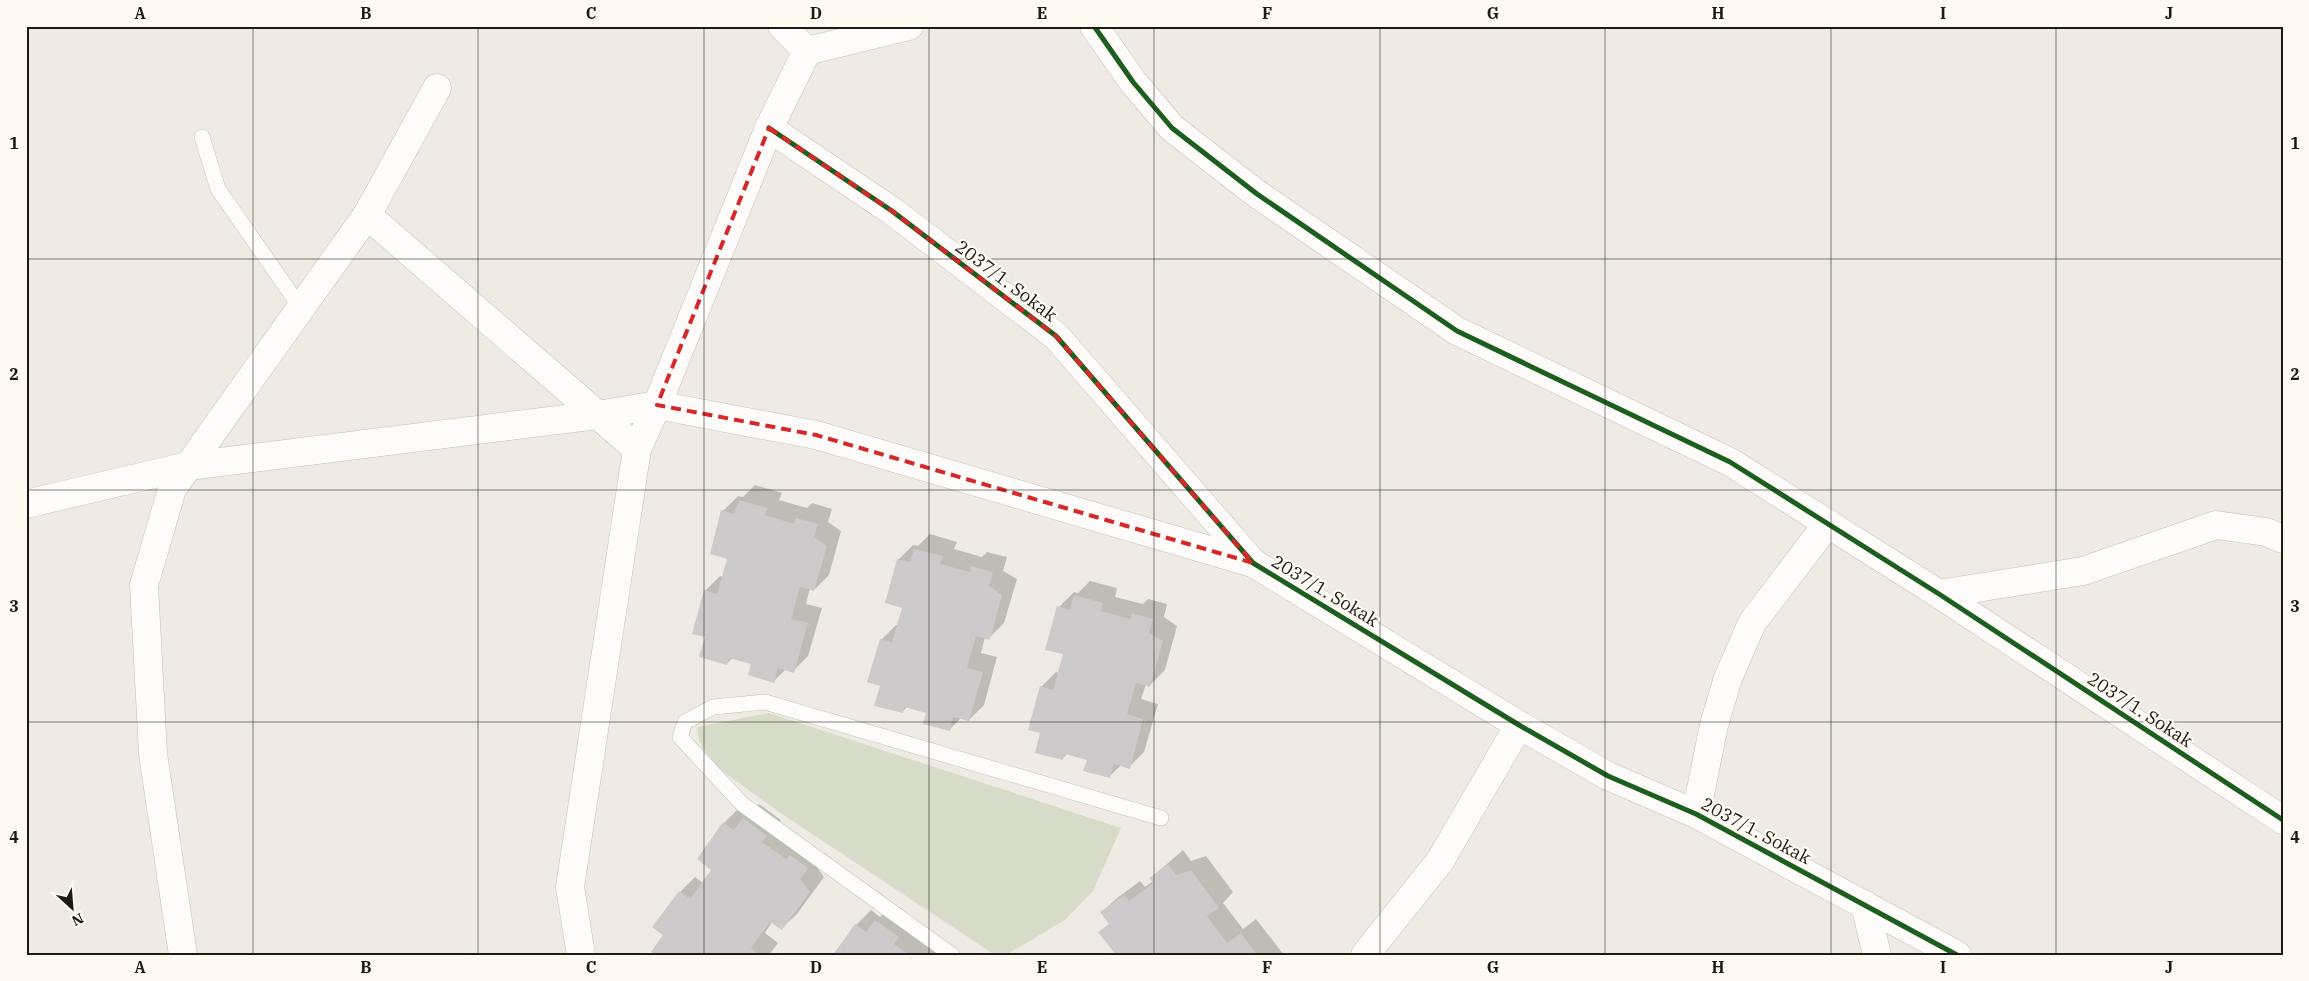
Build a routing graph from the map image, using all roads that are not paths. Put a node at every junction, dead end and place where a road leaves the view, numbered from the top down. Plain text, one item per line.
1 (782, 26) edge
2 (909, 26) edge
3 (1094, 26) edge
4 (807, 51) junction
5 (437, 88) dead end
6 (769, 128) junction
7 (202, 137) dead end
8 (367, 214) junction
9 (300, 307) junction
10 (657, 406) junction
11 (598, 415) junction
12 (637, 449) junction
13 (188, 466) junction
14 (26, 504) edge
15 (1828, 523) junction
16 (2283, 539) edge
17 (1253, 563) junction
18 (1939, 594) junction
19 (1519, 725) junction
20 (1696, 814) junction
21 (1161, 818) dead end
22 (2283, 820) edge
23 (1865, 905) junction
24 (183, 955) edge
25 (581, 955) edge
26 (952, 955) edge
27 (1365, 955) edge
28 (1877, 955) edge
29 (1957, 955) edge

1 - 4 street
2 - 4 street
3 - 15 street, 2037/1. Sokak
4 - 6 street
5 - 8 street
6 - 10 street
6 - 17 street, 2037/1. Sokak
7 - 9 lane
8 - 9 street
8 - 11 street
9 - 13 street
10 - 11 street
10 - 12 street
10 - 17 street
11 - 12 street
11 - 13 street
12 - 25 street
13 - 14 street
13 - 24 street
15 - 18 street, 2037/1. Sokak
15 - 20 street
16 - 18 street
17 - 19 street, 2037/1. Sokak
18 - 22 street, 2037/1. Sokak
19 - 20 street, 2037/1. Sokak
19 - 27 street
20 - 23 street, 2037/1. Sokak
21 - 26 lane
23 - 28 street
23 - 29 street, 2037/1. Sokak

